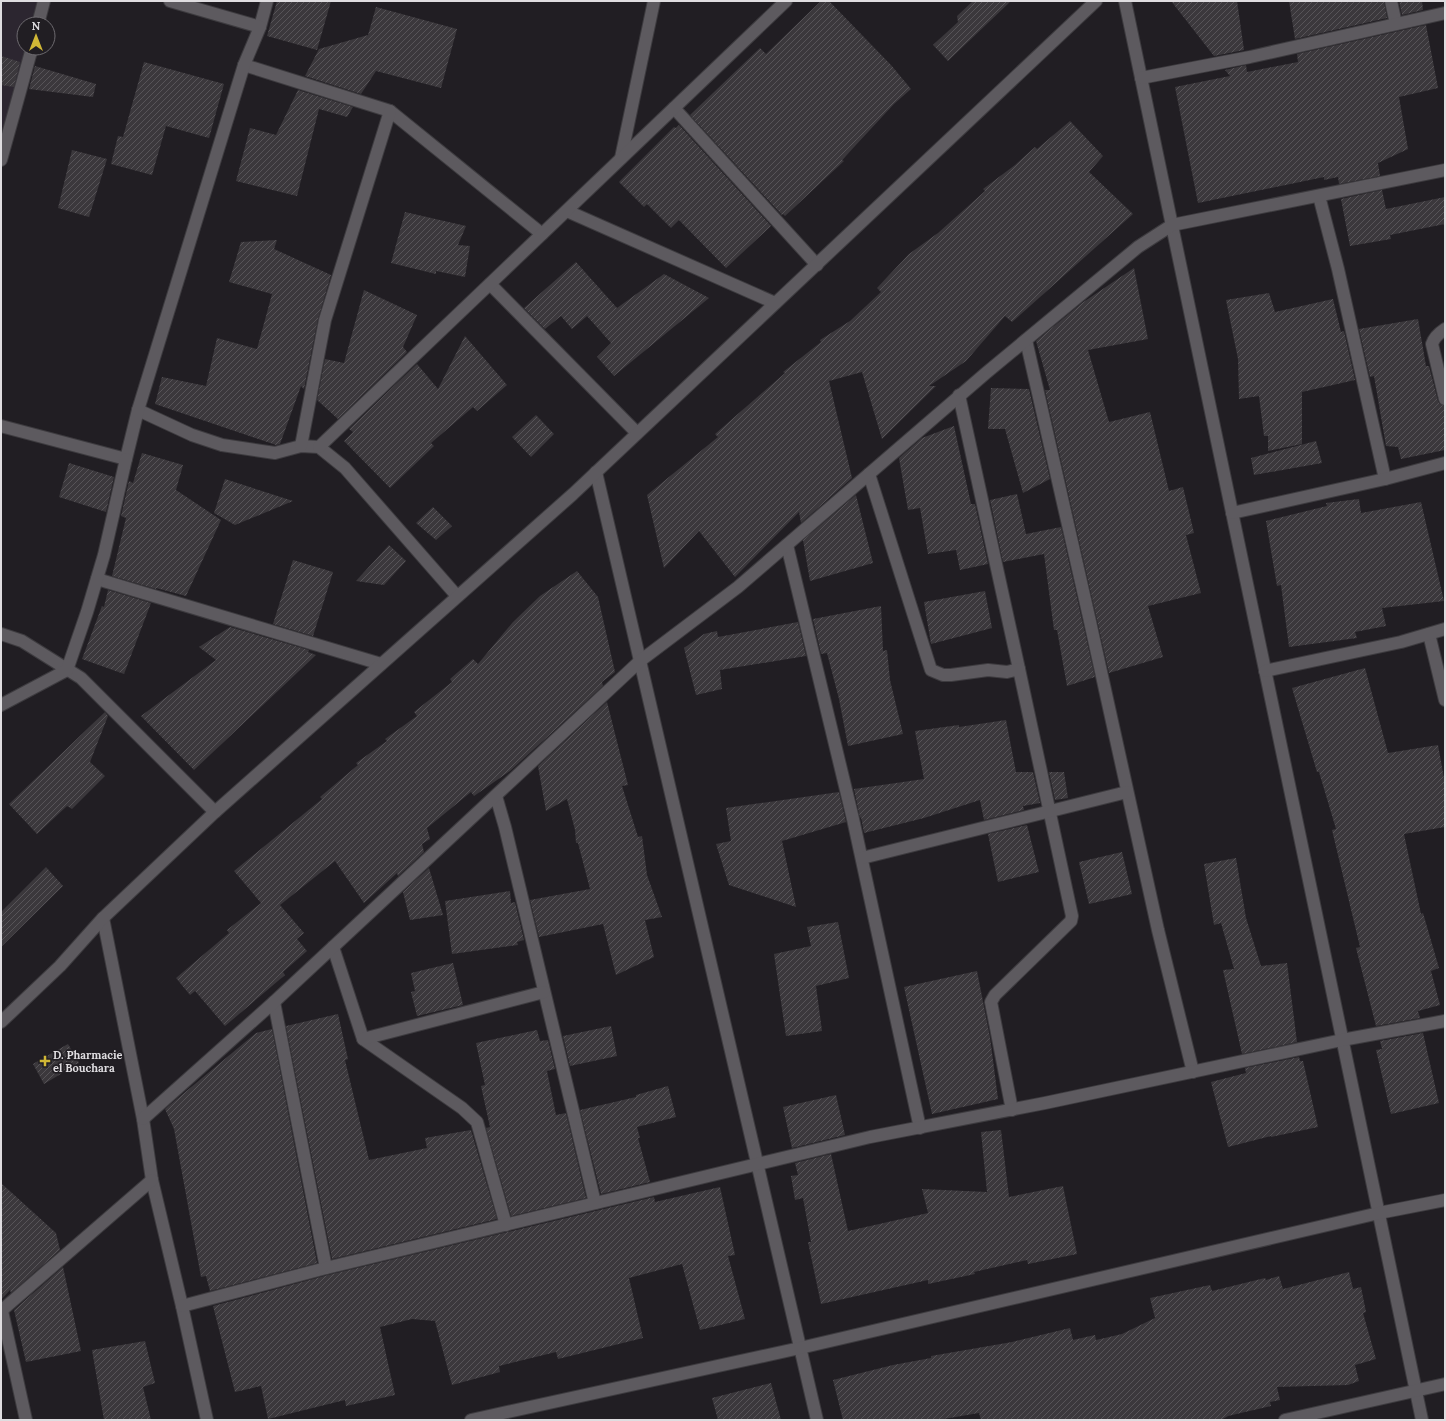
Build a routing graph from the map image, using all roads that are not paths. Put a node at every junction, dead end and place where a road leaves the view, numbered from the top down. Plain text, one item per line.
1 (44, 1) edge
2 (170, 1) edge
3 (267, 1) edge
4 (654, 1) edge
5 (786, 1) edge
6 (1096, 1) edge
7 (1125, 1) edge
8 (1391, 1) edge
9 (1445, 14) edge
10 (40, 16) edge
11 (1396, 24) junction
12 (260, 27) junction
13 (30, 56) edge
14 (244, 65) junction
15 (1141, 78) junction
16 (674, 108) junction
17 (390, 111) junction
18 (621, 158) junction
19 (1, 160) edge
20 (1445, 170) edge
21 (1319, 196) junction
22 (567, 211) junction
23 (1172, 225) junction
24 (542, 234) junction
25 (817, 265) junction
26 (490, 284) junction
27 (775, 303) junction
28 (1445, 329) edge
29 (1026, 340) junction
30 (959, 395) junction
31 (1445, 399) edge
32 (138, 410) junction
33 (1, 426) edge
34 (637, 433) junction
35 (301, 446) junction
36 (320, 448) junction
37 (126, 459) junction
38 (1445, 463) edge
39 (596, 472) junction
40 (869, 474) junction
41 (1385, 480) junction
42 (1232, 513) junction
43 (787, 545) junction
44 (97, 579) junction
45 (457, 596) junction
46 (1445, 629) edge
47 (1, 634) edge
48 (1429, 634) junction
49 (640, 661) junction
50 (381, 664) junction
51 (1019, 669) junction
52 (67, 670) junction
53 (1265, 671) junction
54 (1445, 700) edge
55 (1, 705) edge
56 (1127, 792) junction
57 (496, 796) junction
58 (1049, 811) junction
59 (215, 812) junction
60 (862, 858) junction
61 (103, 918) junction
62 (333, 946) junction
63 (544, 992) junction
64 (274, 1002) junction
65 (1445, 1021) edge
66 (1, 1022) edge
67 (363, 1039) junction
68 (1342, 1040) junction
69 (1193, 1072) junction
70 (1012, 1110) junction
71 (143, 1119) junction
72 (920, 1128) junction
73 (757, 1164) junction
74 (152, 1180) junction
75 (1445, 1200) edge
76 (595, 1203) junction
77 (1379, 1214) junction
78 (506, 1225) junction
79 (326, 1268) junction
80 (182, 1306) junction
81 (1, 1311) edge
82 (800, 1348) junction
83 (1445, 1384) edge
84 (1416, 1391) junction
85 (26, 1420) edge
86 (207, 1420) edge
87 (471, 1420) edge
88 (817, 1420) edge
89 (1285, 1420) edge
90 (1422, 1420) edge

1 - 10 street
2 - 12 street
3 - 12 street
4 - 18 street
5 - 16 street
6 - 25 street
7 - 15 street
8 - 11 street
9 - 11 street
11 - 15 street
12 - 14 street
13 - 19 street
14 - 17 street
14 - 32 street
15 - 23 street
16 - 18 street
16 - 25 street
17 - 24 street
17 - 35 street
18 - 22 street
20 - 21 street
21 - 23 street
21 - 41 street
22 - 24 street
22 - 27 street
23 - 29 street
23 - 42 street
24 - 26 street
25 - 27 street
26 - 34 street
26 - 36 street
27 - 34 street
28 - 31 street
29 - 30 street
29 - 56 street
30 - 40 street
30 - 51 street
32 - 35 street
32 - 37 street
33 - 37 street
34 - 39 street
35 - 36 street
36 - 45 street
37 - 44 street
38 - 41 street
39 - 45 street
39 - 49 street
40 - 43 street
40 - 51 street
41 - 42 street
42 - 53 street
43 - 49 street
43 - 60 street
44 - 50 street
44 - 52 street
45 - 50 street
46 - 48 street
47 - 52 street
48 - 53 street
48 - 54 street
49 - 57 street
49 - 73 street
50 - 59 street
51 - 58 street
52 - 55 street
52 - 59 street
53 - 68 street
56 - 58 street
56 - 69 street
57 - 62 street
57 - 63 street
58 - 60 street
58 - 70 street
59 - 61 street
60 - 72 street
61 - 66 street
61 - 71 street
62 - 64 street
62 - 67 street
63 - 67 street
63 - 76 street
64 - 71 street
64 - 79 street
65 - 68 street
67 - 78 street
68 - 69 street
68 - 77 street
69 - 70 street
70 - 72 street
71 - 74 street
72 - 73 street
73 - 76 street
73 - 82 street
74 - 80 street
74 - 81 street
75 - 77 street
76 - 78 street
77 - 82 street
77 - 84 street
78 - 79 street
79 - 80 street
80 - 86 street
81 - 85 street
82 - 87 street
82 - 88 street
83 - 84 street
84 - 89 street
84 - 90 street

